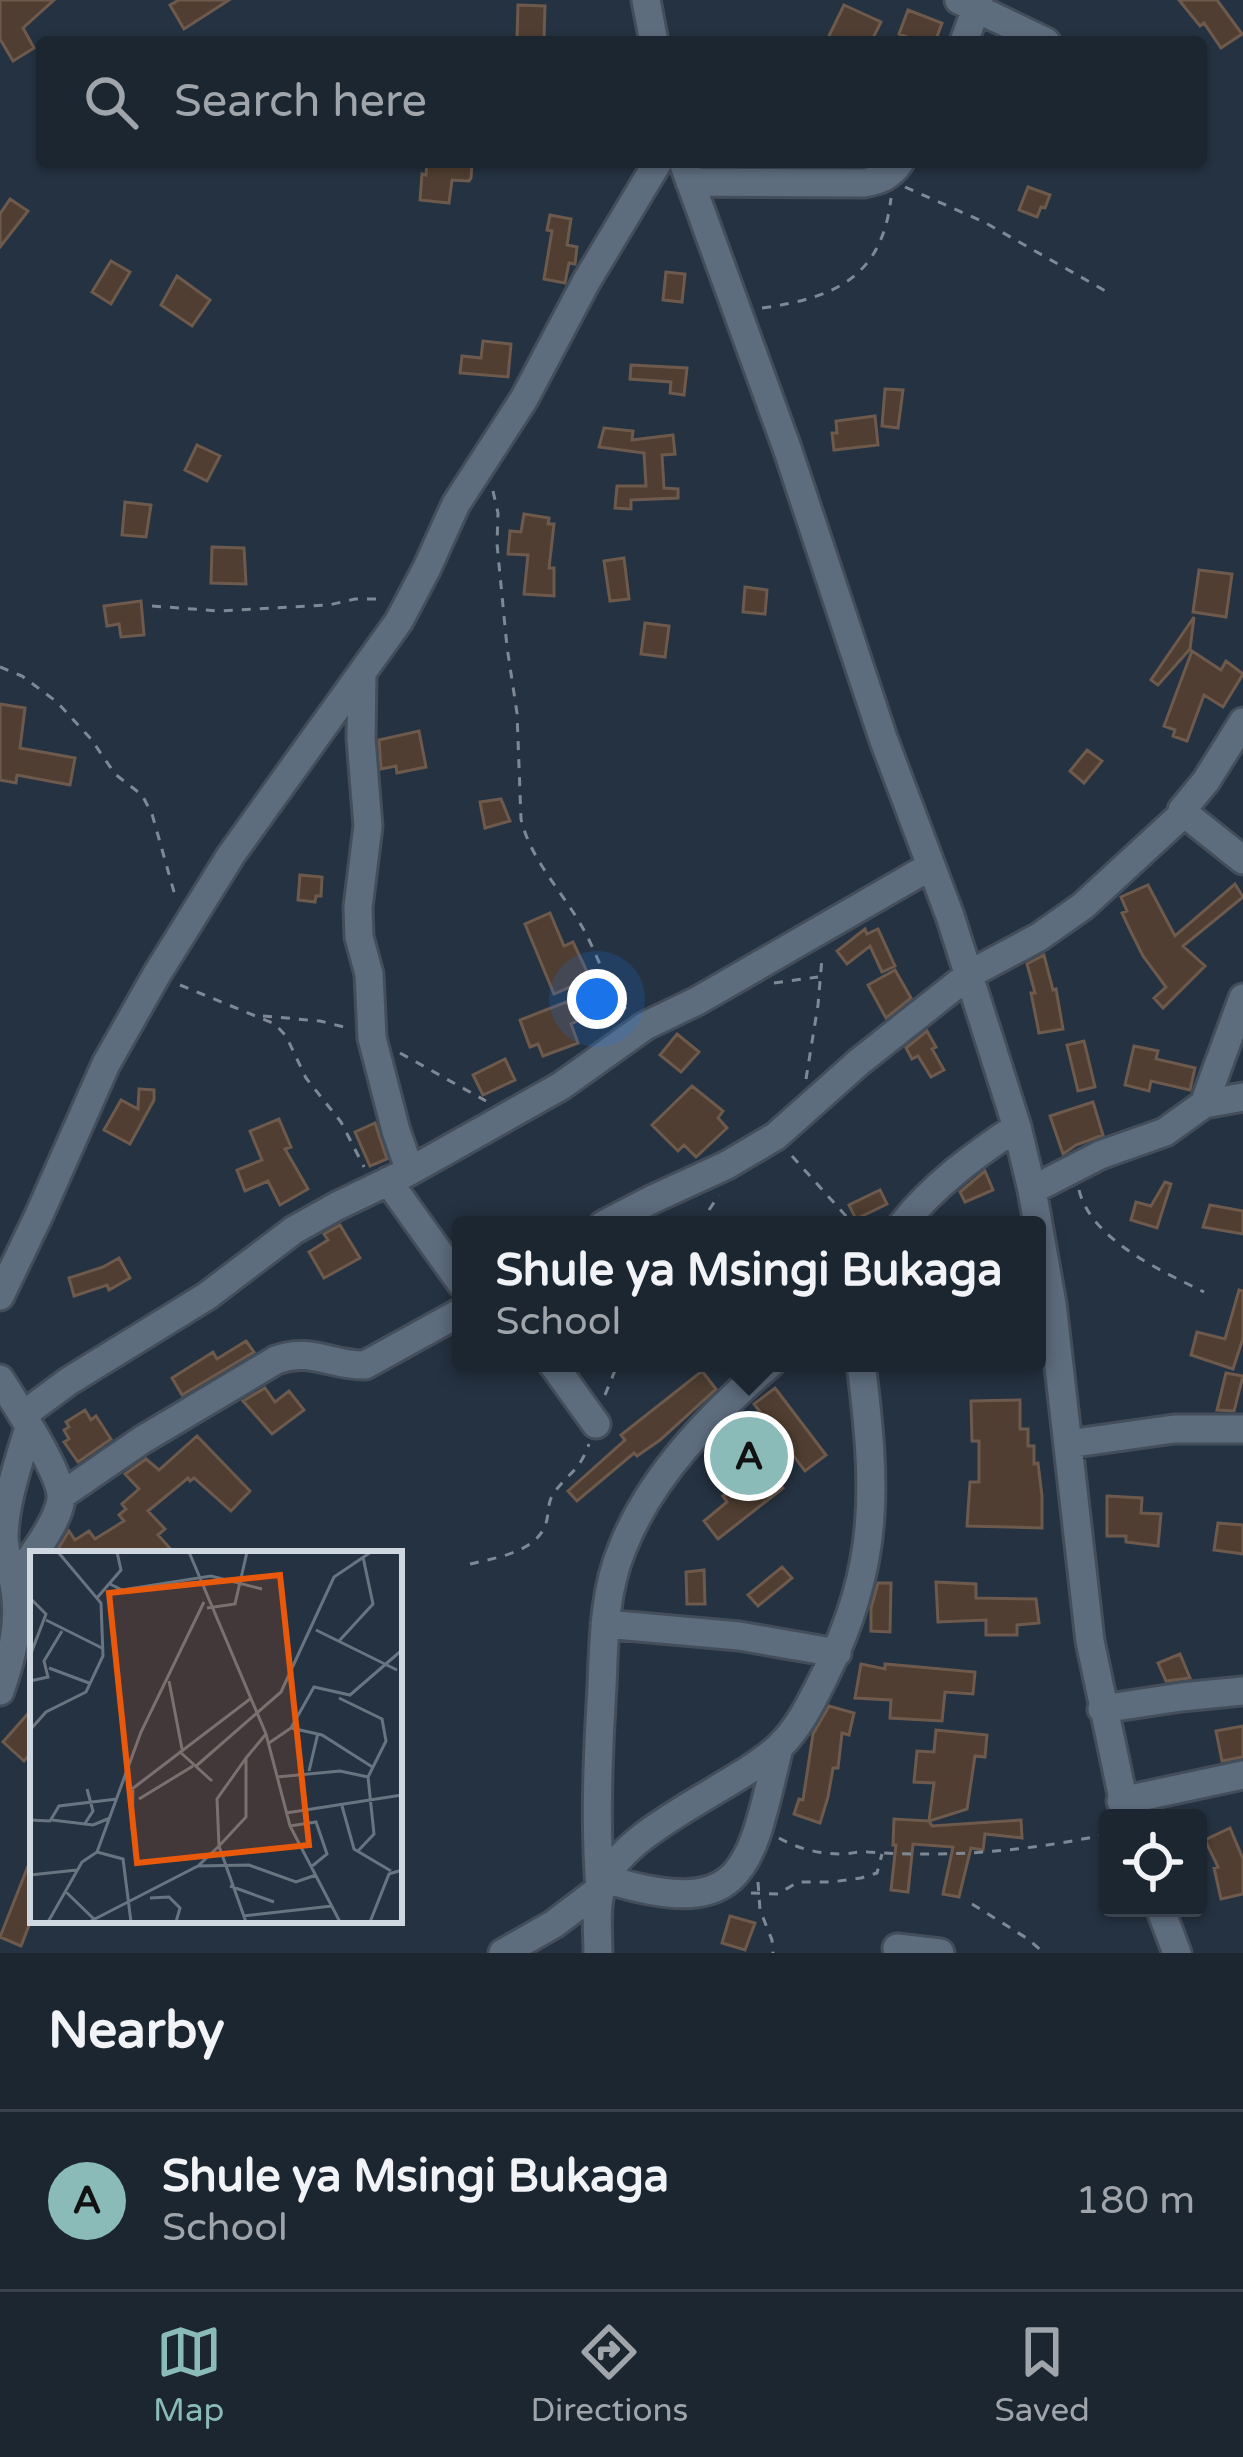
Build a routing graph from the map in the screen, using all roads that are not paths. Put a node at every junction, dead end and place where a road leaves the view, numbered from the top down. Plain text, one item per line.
1 (646, 0) edge
2 (971, 2) edge
3 (653, 36) edge
4 (965, 36) edge
5 (1035, 36) edge
6 (654, 168) edge
7 (896, 171) edge
8 (687, 172) edge
9 (362, 673) junction
10 (1243, 722) edge
11 (1184, 813) junction
12 (1243, 860) edge
13 (932, 866) junction
14 (970, 974) junction
15 (1243, 998) edge
16 (1243, 1096) edge
17 (1204, 1104) junction
18 (1016, 1127) junction
19 (399, 1176) junction
20 (1032, 1190) junction
21 (622, 1216) edge
22 (910, 1216) edge
23 (1037, 1216) edge
24 (452, 1267) edge
25 (1046, 1270) edge
26 (0, 1296) edge
27 (452, 1317) edge
28 (558, 1372) edge
29 (761, 1372) edge
30 (862, 1372) edge
31 (0, 1379) edge
32 (26, 1421) junction
33 (596, 1424) road end
34 (1243, 1429) edge
35 (1069, 1444) junction
36 (62, 1495) junction
37 (34, 1551) edge
38 (30, 1557) edge
39 (14, 1582) junction
40 (605, 1624) junction
41 (837, 1653) junction
42 (0, 1691) edge
43 (1243, 1691) edge
44 (1102, 1708) junction
45 (779, 1748) junction
46 (1243, 1775) edge
47 (1124, 1809) edge
48 (1127, 1809) edge
49 (603, 1884) junction
50 (1163, 1917) edge
51 (897, 1948) dead end
52 (502, 1953) edge
53 (598, 1953) edge
54 (940, 1953) edge
55 (1177, 1953) edge

1 - 3 street
2 - 4 street
2 - 5 street
6 - 9 street
7 - 8 street
8 - 13 street
9 - 19 street
9 - 26 street
10 - 11 street
11 - 12 street
11 - 14 street
13 - 14 street
13 - 19 street
14 - 18 street
14 - 21 street
15 - 17 street
16 - 17 street
17 - 20 street
18 - 20 street
18 - 22 street
19 - 24 street
19 - 32 street
20 - 23 street
25 - 35 street
27 - 36 street
28 - 33 street
29 - 40 street
30 - 41 street
31 - 32 street
32 - 36 street
32 - 39 street
34 - 35 street
35 - 44 street
36 - 37 street
38 - 39 street
39 - 42 street
40 - 41 street
40 - 49 street
41 - 45 street
43 - 44 street
44 - 47 street
45 - 49 street
45 - 49 street
46 - 48 street
49 - 52 street
49 - 53 street
50 - 55 street
51 - 54 street

